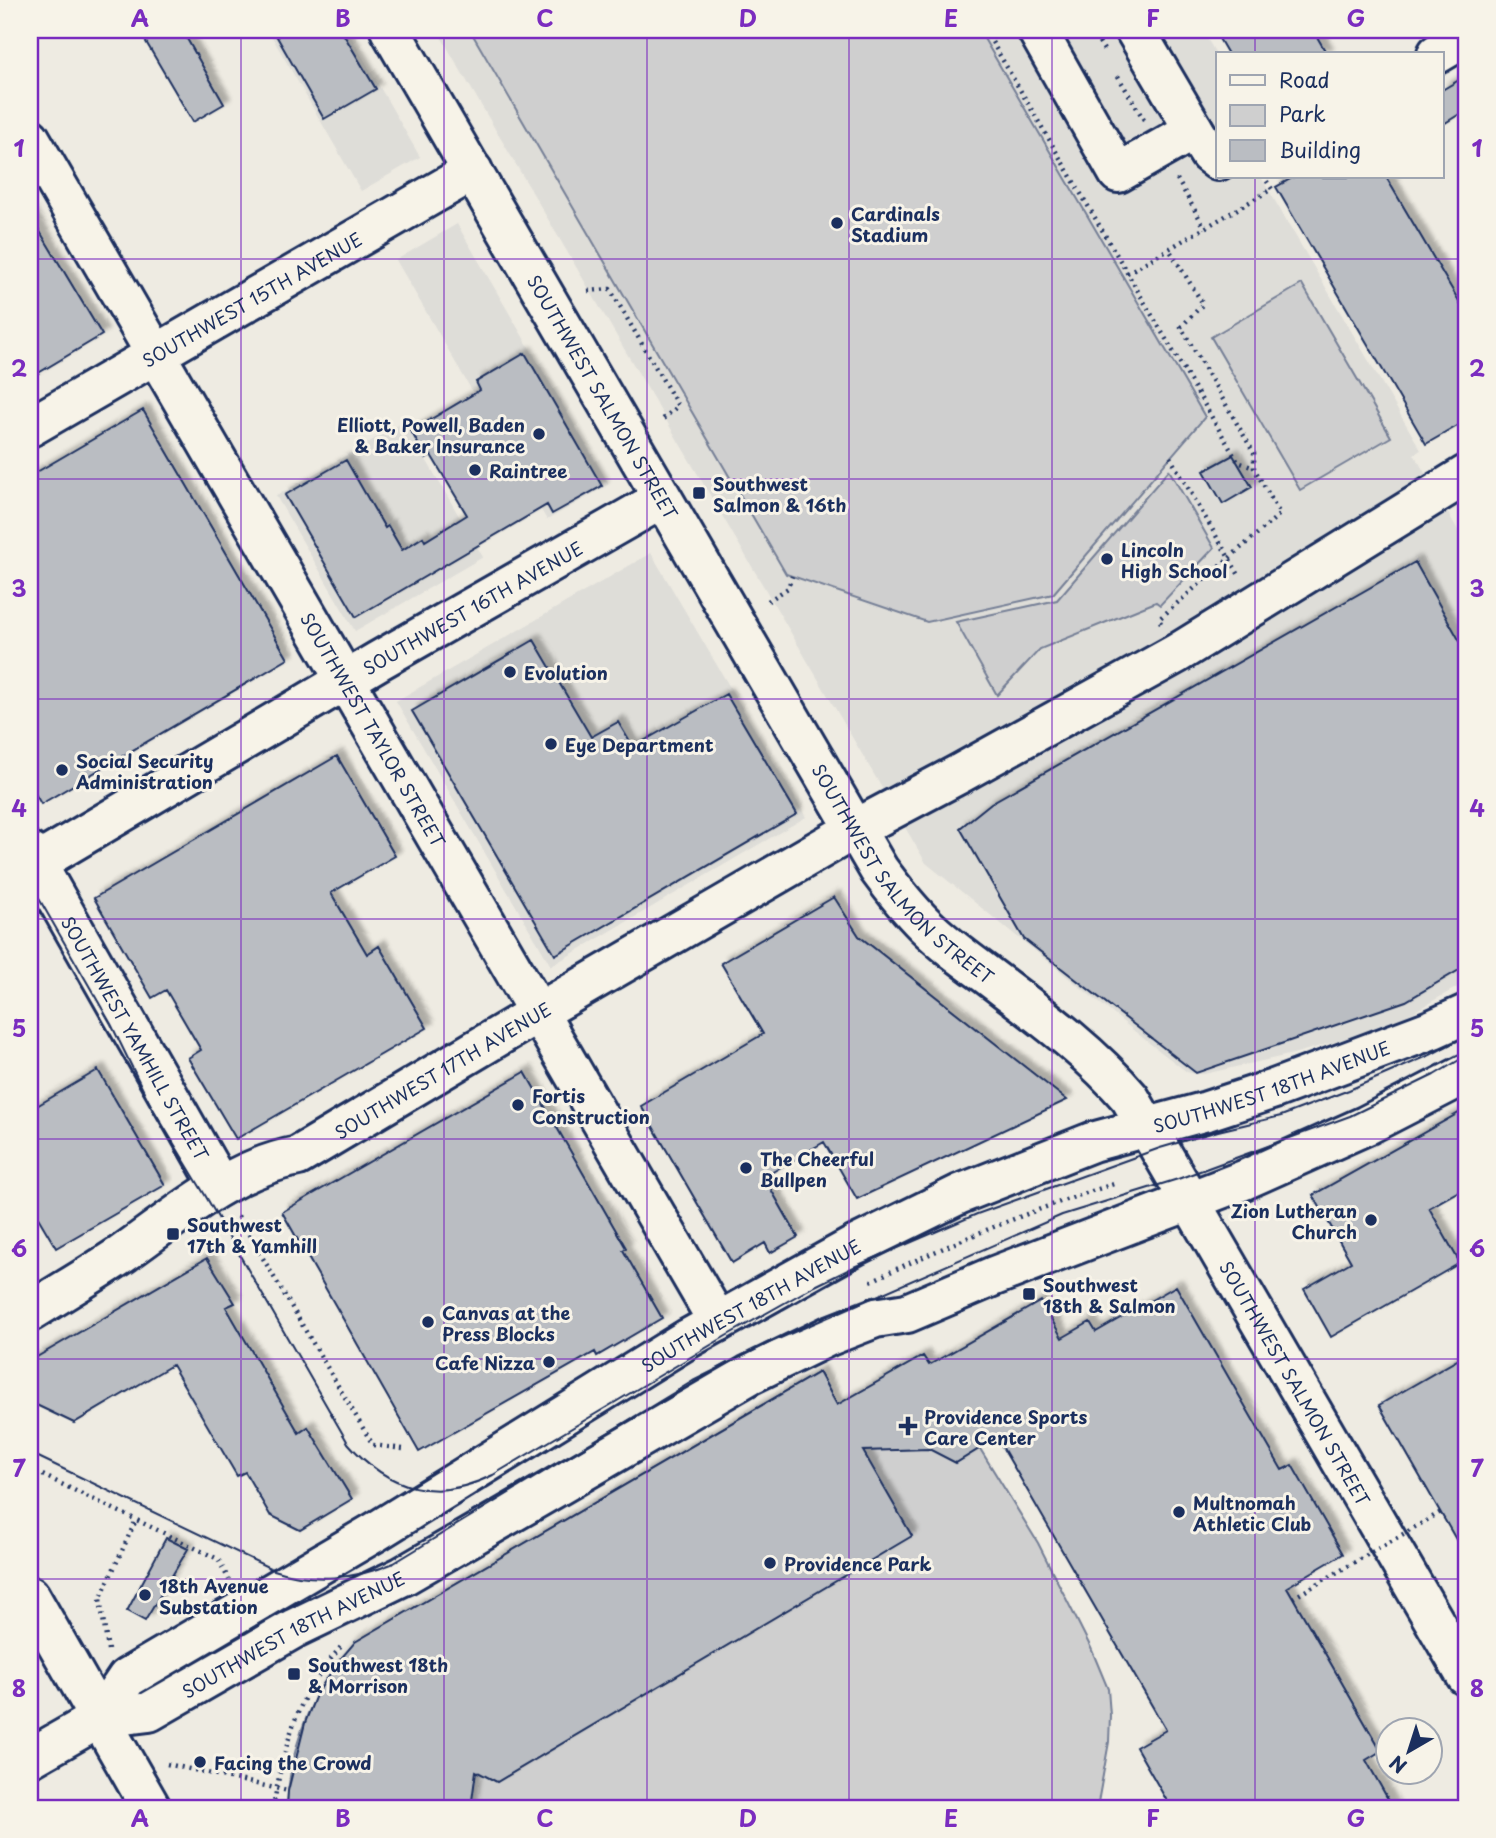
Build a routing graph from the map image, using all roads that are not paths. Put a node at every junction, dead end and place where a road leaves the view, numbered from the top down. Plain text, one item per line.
1 (390, 30) edge
2 (1037, 30) edge
3 (1135, 30) edge
4 (1466, 37) edge
5 (1440, 52) edge
6 (1194, 130) junction
7 (30, 138) edge
8 (1216, 159) edge
9 (472, 171) junction
10 (156, 354) junction
11 (30, 427) edge
12 (1463, 477) edge
13 (662, 499) junction
14 (345, 680) junction
15 (855, 828) junction
16 (32, 861) edge
17 (538, 1012) junction
18 (1466, 1014) edge
19 (1466, 1074) edge
20 (1147, 1126) junction
21 (220, 1186) junction
22 (1191, 1201) junction
23 (30, 1312) edge
24 (718, 1322) junction
25 (30, 1596) edge
26 (1466, 1676) edge
27 (100, 1717) junction
28 (30, 1758) edge
29 (152, 1808) edge

1 - 9 street, SOUTHWEST SALMON STREET
2 - 6 street
3 - 6 street
4 - 5 street
6 - 8 street
7 - 10 street, SOUTHWEST TAYLOR STREET
9 - 10 street, SOUTHWEST 15TH AVENUE
9 - 13 street, SOUTHWEST SALMON STREET
10 - 11 street, SOUTHWEST 15TH AVENUE
10 - 14 street, SOUTHWEST TAYLOR STREET
12 - 15 street, SOUTHWEST 17TH AVENUE
13 - 14 street, SOUTHWEST 16TH AVENUE
13 - 15 street, SOUTHWEST SALMON STREET
14 - 16 street, SOUTHWEST 16TH AVENUE
14 - 17 street, SOUTHWEST TAYLOR STREET
15 - 17 street, SOUTHWEST 17TH AVENUE
15 - 20 street, SOUTHWEST SALMON STREET
16 - 21 street, SOUTHWEST YAMHILL STREET
17 - 21 street, SOUTHWEST 17TH AVENUE
17 - 24 street, SOUTHWEST TAYLOR STREET
18 - 20 street, SOUTHWEST 18TH AVENUE
19 - 22 street, SOUTHWEST 18TH AVENUE
20 - 22 street, SOUTHWEST SALMON STREET
20 - 24 street, SOUTHWEST 18TH AVENUE
21 - 23 street, SOUTHWEST 17TH AVENUE
22 - 26 street, SOUTHWEST SALMON STREET
22 - 27 street, SOUTHWEST 18TH AVENUE
24 - 27 street, SOUTHWEST 18TH AVENUE
25 - 27 street
27 - 28 street, SOUTHWEST 18TH AVENUE
27 - 29 street

